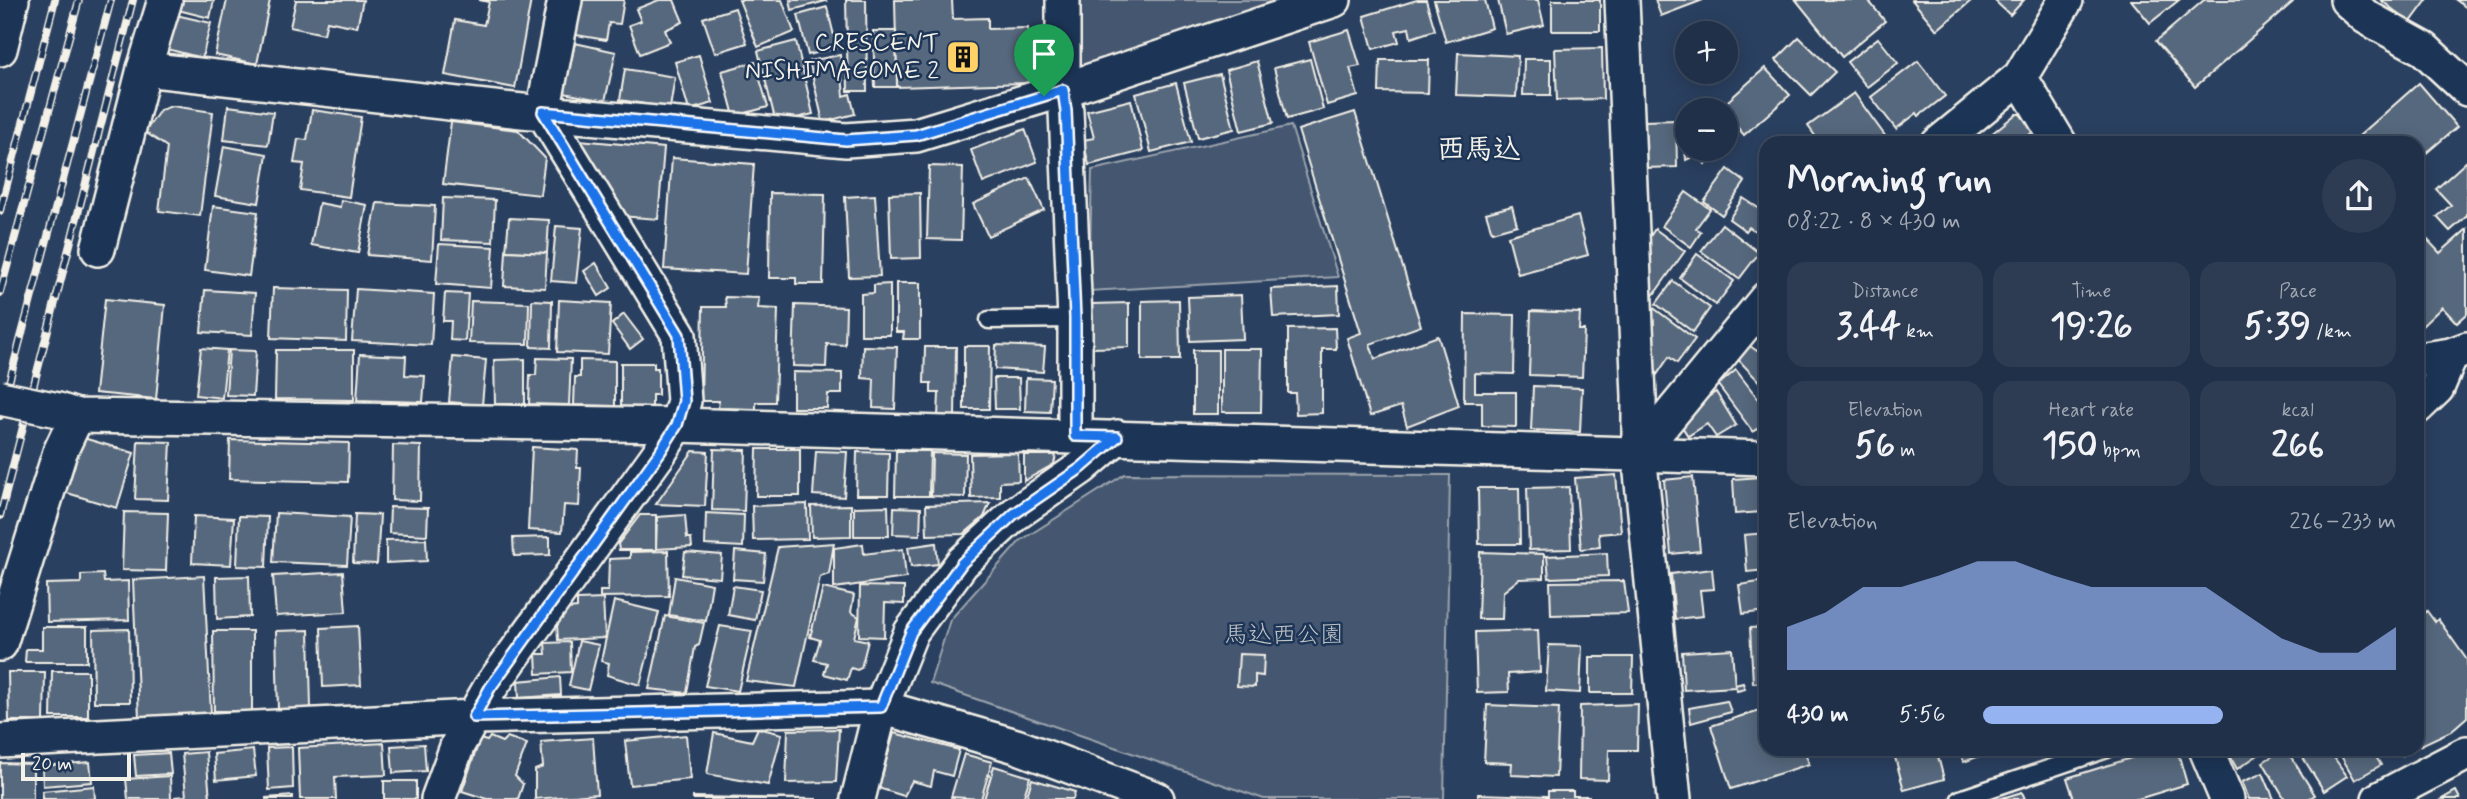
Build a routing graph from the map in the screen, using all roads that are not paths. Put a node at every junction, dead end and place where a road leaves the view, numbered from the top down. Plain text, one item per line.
1 (12, 0) edge
2 (165, 0) edge
3 (565, 0) edge
4 (1063, 0) edge
5 (1334, 0) edge
6 (1622, 0) edge
7 (2066, 0) edge
8 (2347, 0) edge
9 (0, 49) edge
10 (144, 69) junction
11 (2020, 77) junction
12 (2467, 89) edge
13 (1063, 90) junction
14 (543, 112) junction
15 (1948, 136) edge
16 (2055, 136) edge
17 (98, 249) dead end
18 (1759, 307) edge
19 (1075, 318) junction
20 (989, 320) dead end
21 (2459, 352) edge
22 (2424, 359) edge
23 (0, 398) edge
24 (2424, 401) edge
25 (67, 413) junction
26 (677, 425) junction
27 (1075, 436) junction
28 (1117, 437) junction
29 (1639, 453) junction
30 (1759, 458) edge
31 (0, 644) edge
32 (881, 707) junction
33 (474, 717) junction
34 (0, 741) edge
35 (2467, 753) edge
36 (2086, 756) edge
37 (2209, 756) edge
38 (438, 799) edge
39 (858, 799) edge
40 (1157, 799) edge
41 (1674, 799) edge
42 (1960, 799) edge
43 (2227, 799) edge
44 (2379, 799) edge

1 - 9 street
2 - 10 street
3 - 14 street
4 - 13 street
5 - 13 street
6 - 29 street
7 - 11 street
8 - 12 street
10 - 14 street
10 - 17 street
11 - 15 street
11 - 16 street
13 - 14 street
13 - 19 street
14 - 26 street
18 - 29 street
19 - 20 lane
19 - 27 street
21 - 22 street
21 - 24 street
23 - 25 street, bridge
25 - 26 street
25 - 31 street
26 - 27 street
26 - 33 street
27 - 28 street
28 - 29 street
28 - 32 street
29 - 30 street
29 - 41 street
32 - 33 street
32 - 39 street
32 - 40 street
33 - 34 street
33 - 38 street
35 - 44 street
36 - 42 lane
37 - 43 street

